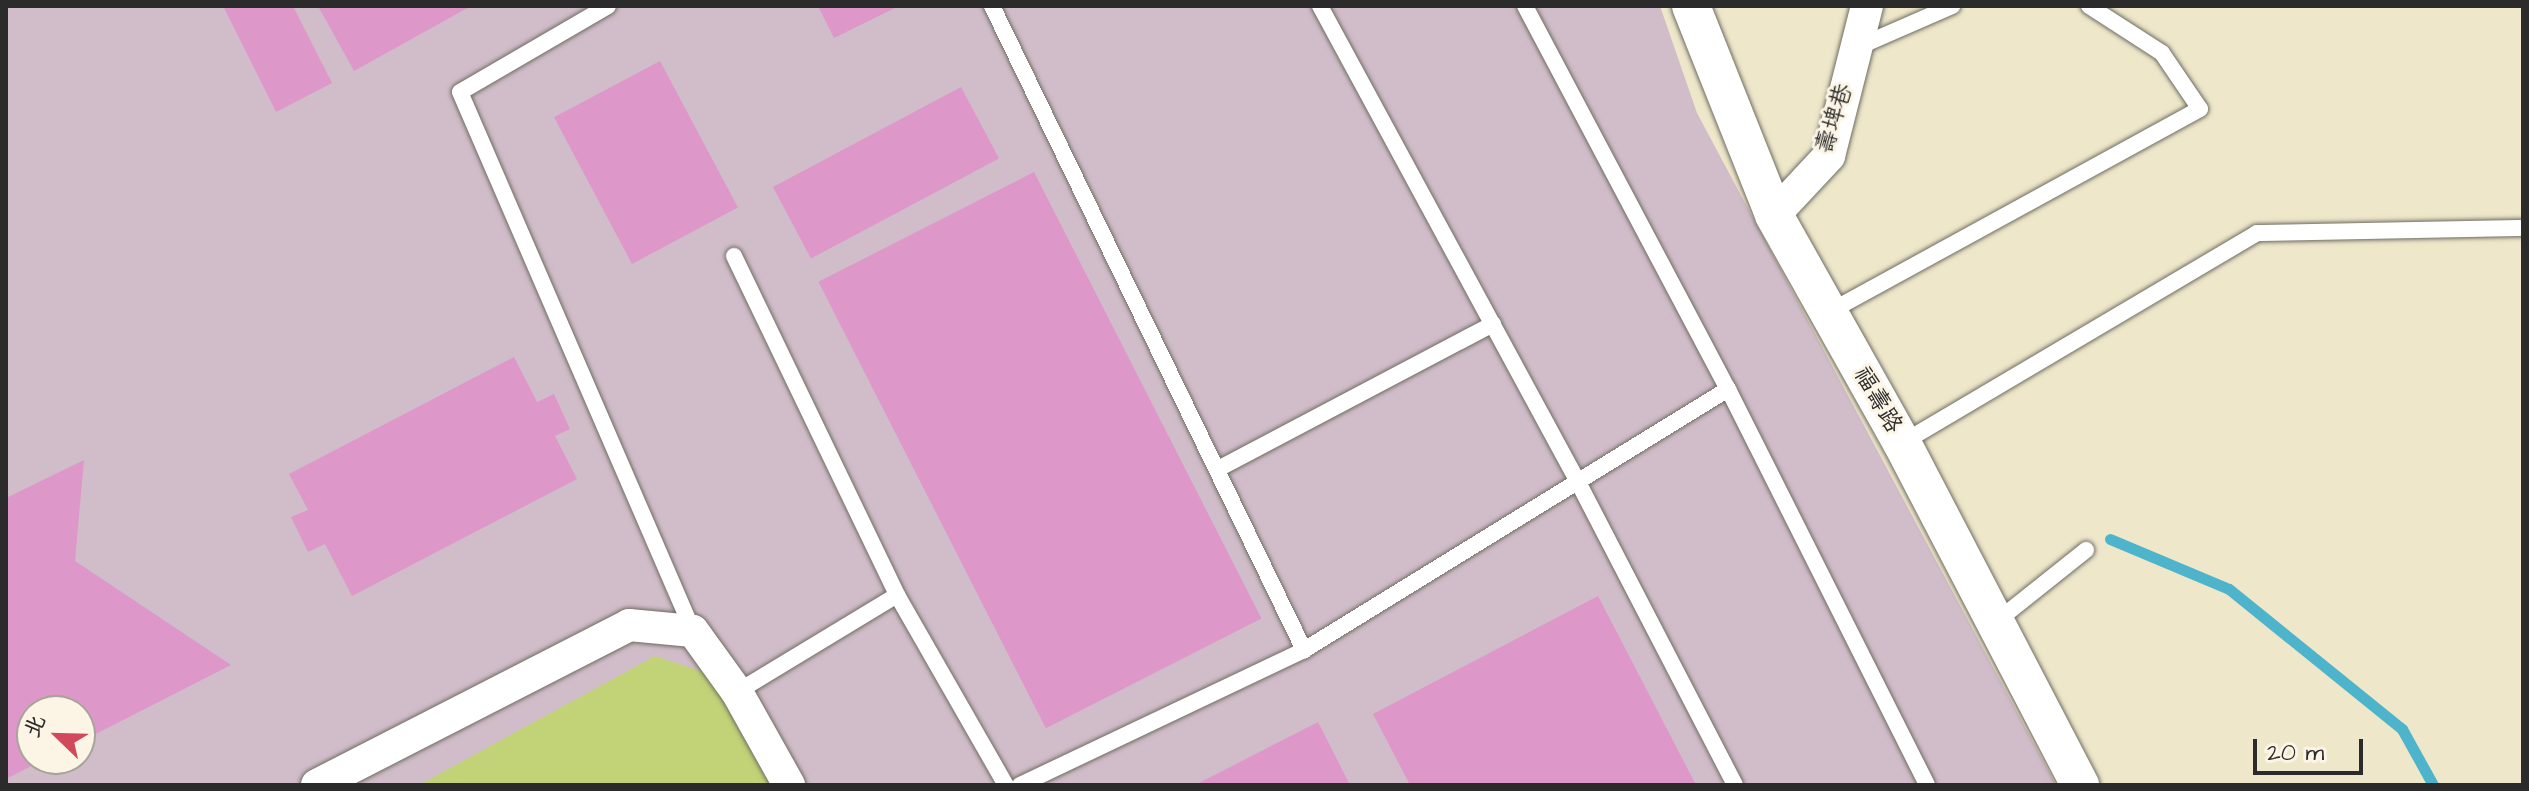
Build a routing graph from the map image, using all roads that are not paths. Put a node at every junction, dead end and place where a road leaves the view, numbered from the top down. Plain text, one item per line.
1 (608, 6) edge
2 (992, 6) edge
3 (1320, 6) edge
4 (1525, 6) edge
5 (1691, 6) edge
6 (1867, 6) edge
7 (1952, 6) edge
8 (2089, 6) edge
9 (1854, 49) junction
10 (1774, 215) junction
11 (2523, 228) edge
12 (734, 256) dead end
13 (1827, 313) junction
14 (1493, 324) junction
15 (1728, 389) junction
16 (1902, 443) junction
17 (1218, 469) junction
18 (1578, 482) junction
19 (2086, 550) dead end
20 (897, 595) junction
21 (1997, 621) junction
22 (693, 631) junction
23 (1304, 650) junction
24 (737, 692) junction
25 (317, 785) edge
26 (789, 785) edge
27 (1006, 785) edge
28 (1020, 785) edge
29 (1735, 785) edge
30 (1927, 785) edge
31 (2080, 785) edge

1 - 22 lane
2 - 17 lane
3 - 14 lane
4 - 15 lane
5 - 10 street, 福壽路
6 - 9 street, 壽埤巷
7 - 9 lane
8 - 13 lane
9 - 10 street, 壽埤巷
10 - 13 street, 福壽路
11 - 16 lane
12 - 20 lane
13 - 16 street, 福壽路
14 - 17 lane
14 - 18 lane
15 - 18 lane
15 - 30 lane
16 - 21 street, 福壽路
17 - 23 lane
18 - 23 lane
18 - 29 lane
19 - 21 lane
20 - 24 lane
20 - 27 lane
21 - 31 street, 福壽路
22 - 24 street
22 - 25 street
23 - 28 lane
24 - 26 street

